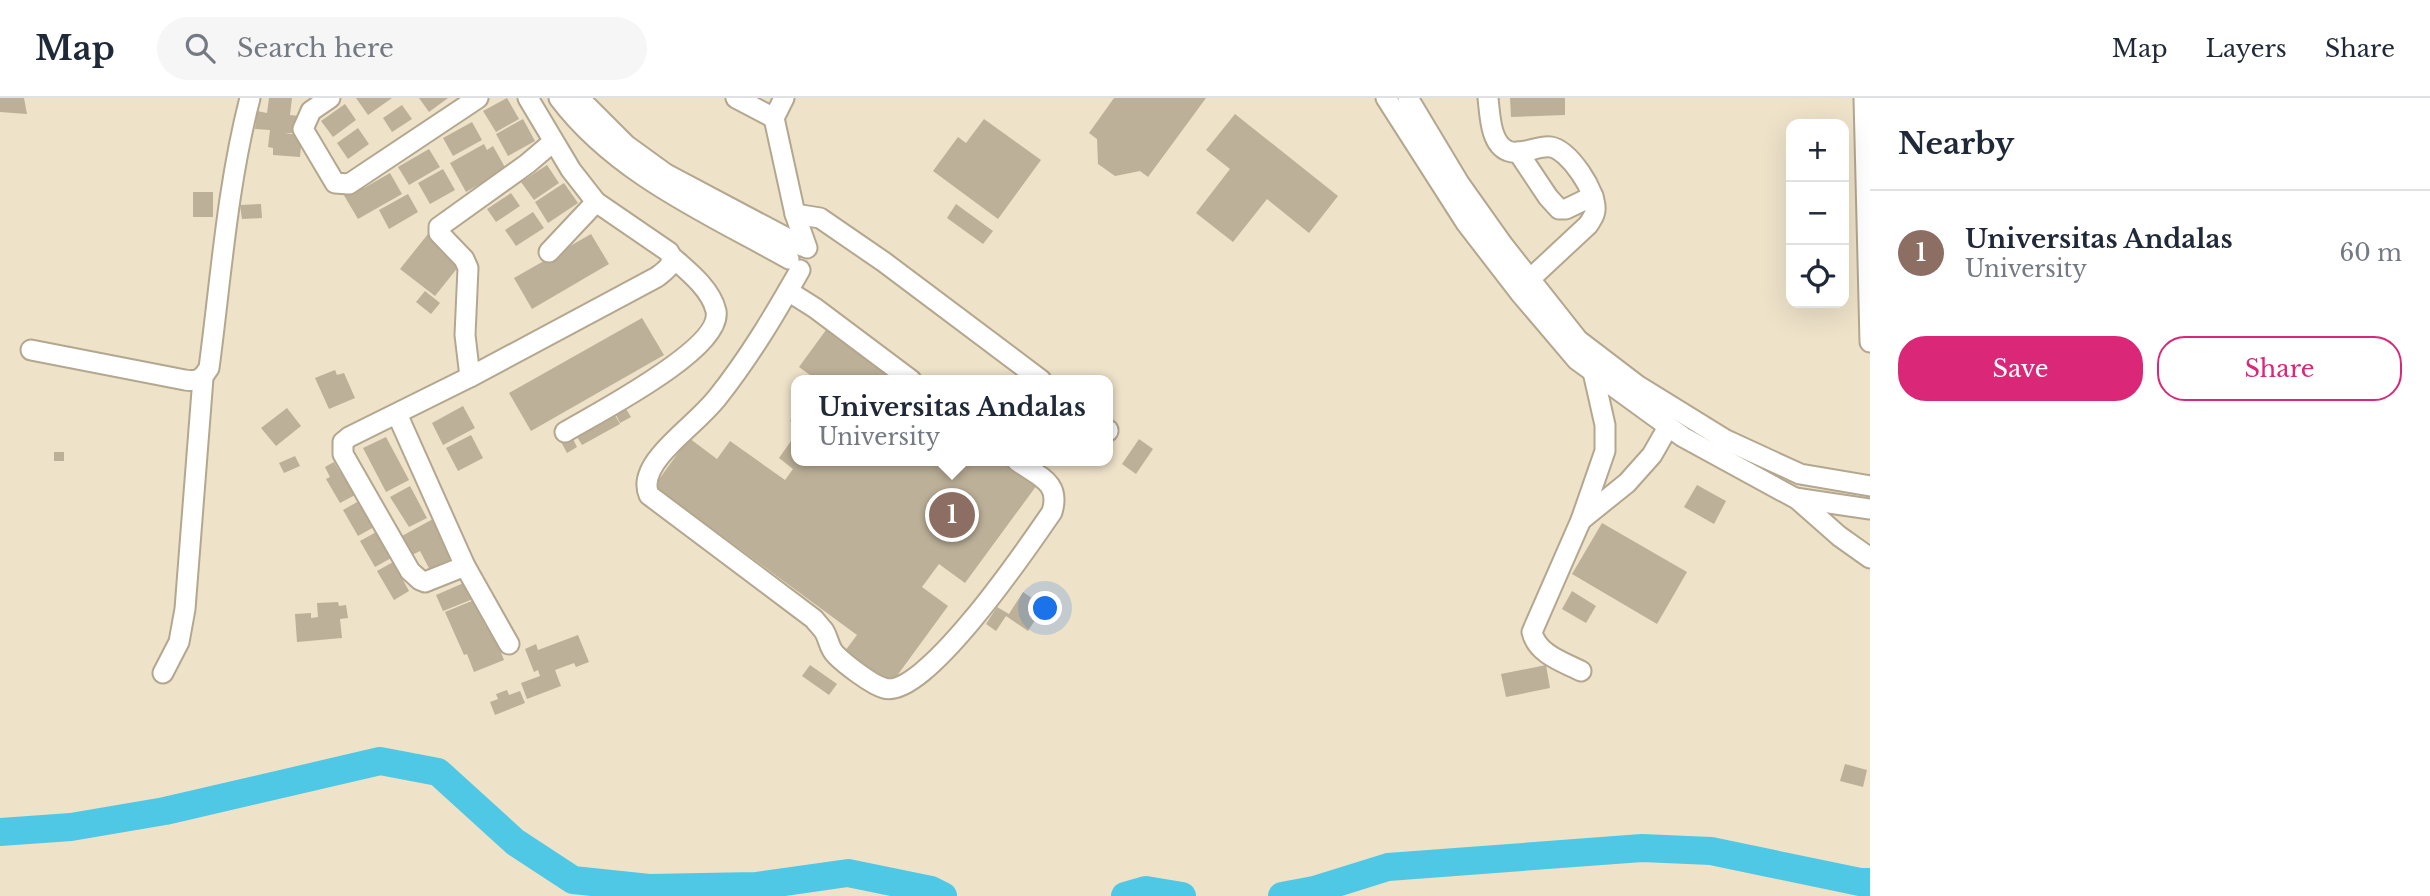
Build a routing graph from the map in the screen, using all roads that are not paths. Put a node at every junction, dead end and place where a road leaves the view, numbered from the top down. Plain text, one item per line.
1 (250, 98) edge
2 (330, 98) edge
3 (478, 98) edge
4 (527, 98) edge
5 (559, 98) edge
6 (579, 98) edge
7 (736, 98) edge
8 (784, 98) edge
9 (1386, 98) edge
10 (1408, 98) edge
11 (1488, 98) edge
12 (1864, 98) edge
13 (775, 118) junction
14 (554, 142) junction
15 (1518, 152) junction
16 (1593, 196) junction
17 (596, 202) junction
18 (795, 214) junction
19 (549, 252) dead end
20 (800, 256) junction
21 (672, 257) junction
22 (1530, 279) junction
23 (788, 291) junction
24 (1552, 319) junction
25 (1870, 342) edge
26 (31, 350) dead end
27 (1593, 372) junction
28 (904, 375) edge
29 (1034, 375) edge
30 (470, 377) junction
31 (203, 378) junction
32 (397, 414) junction
33 (1668, 427) junction
34 (565, 432) dead end
35 (1024, 466) edge
36 (1870, 486) edge
37 (1796, 498) junction
38 (1870, 509) edge
39 (1580, 520) junction
40 (1870, 558) edge
41 (464, 566) junction
42 (509, 644) dead end
43 (1581, 671) dead end
44 (163, 673) dead end

1 - 31 street
2 - 3 street
4 - 14 street
5 - 20 street
6 - 20 street
7 - 13 street
8 - 13 street
9 - 24 street
10 - 22 street
11 - 15 street
12 - 25 street
13 - 18 street
14 - 17 street
14 - 30 street
15 - 16 street
15 - 16 street
16 - 22 street
17 - 19 street
17 - 21 street
18 - 20 street
18 - 29 street
20 - 23 street
21 - 30 street
21 - 34 street
22 - 24 street
23 - 28 street
23 - 35 street
24 - 27 street
24 - 36 street
26 - 31 street
27 - 33 street
27 - 39 street
30 - 32 street
31 - 44 street
32 - 41 street
32 - 41 street
33 - 37 street
33 - 39 street
37 - 38 street
37 - 40 street
39 - 43 street
41 - 42 street

